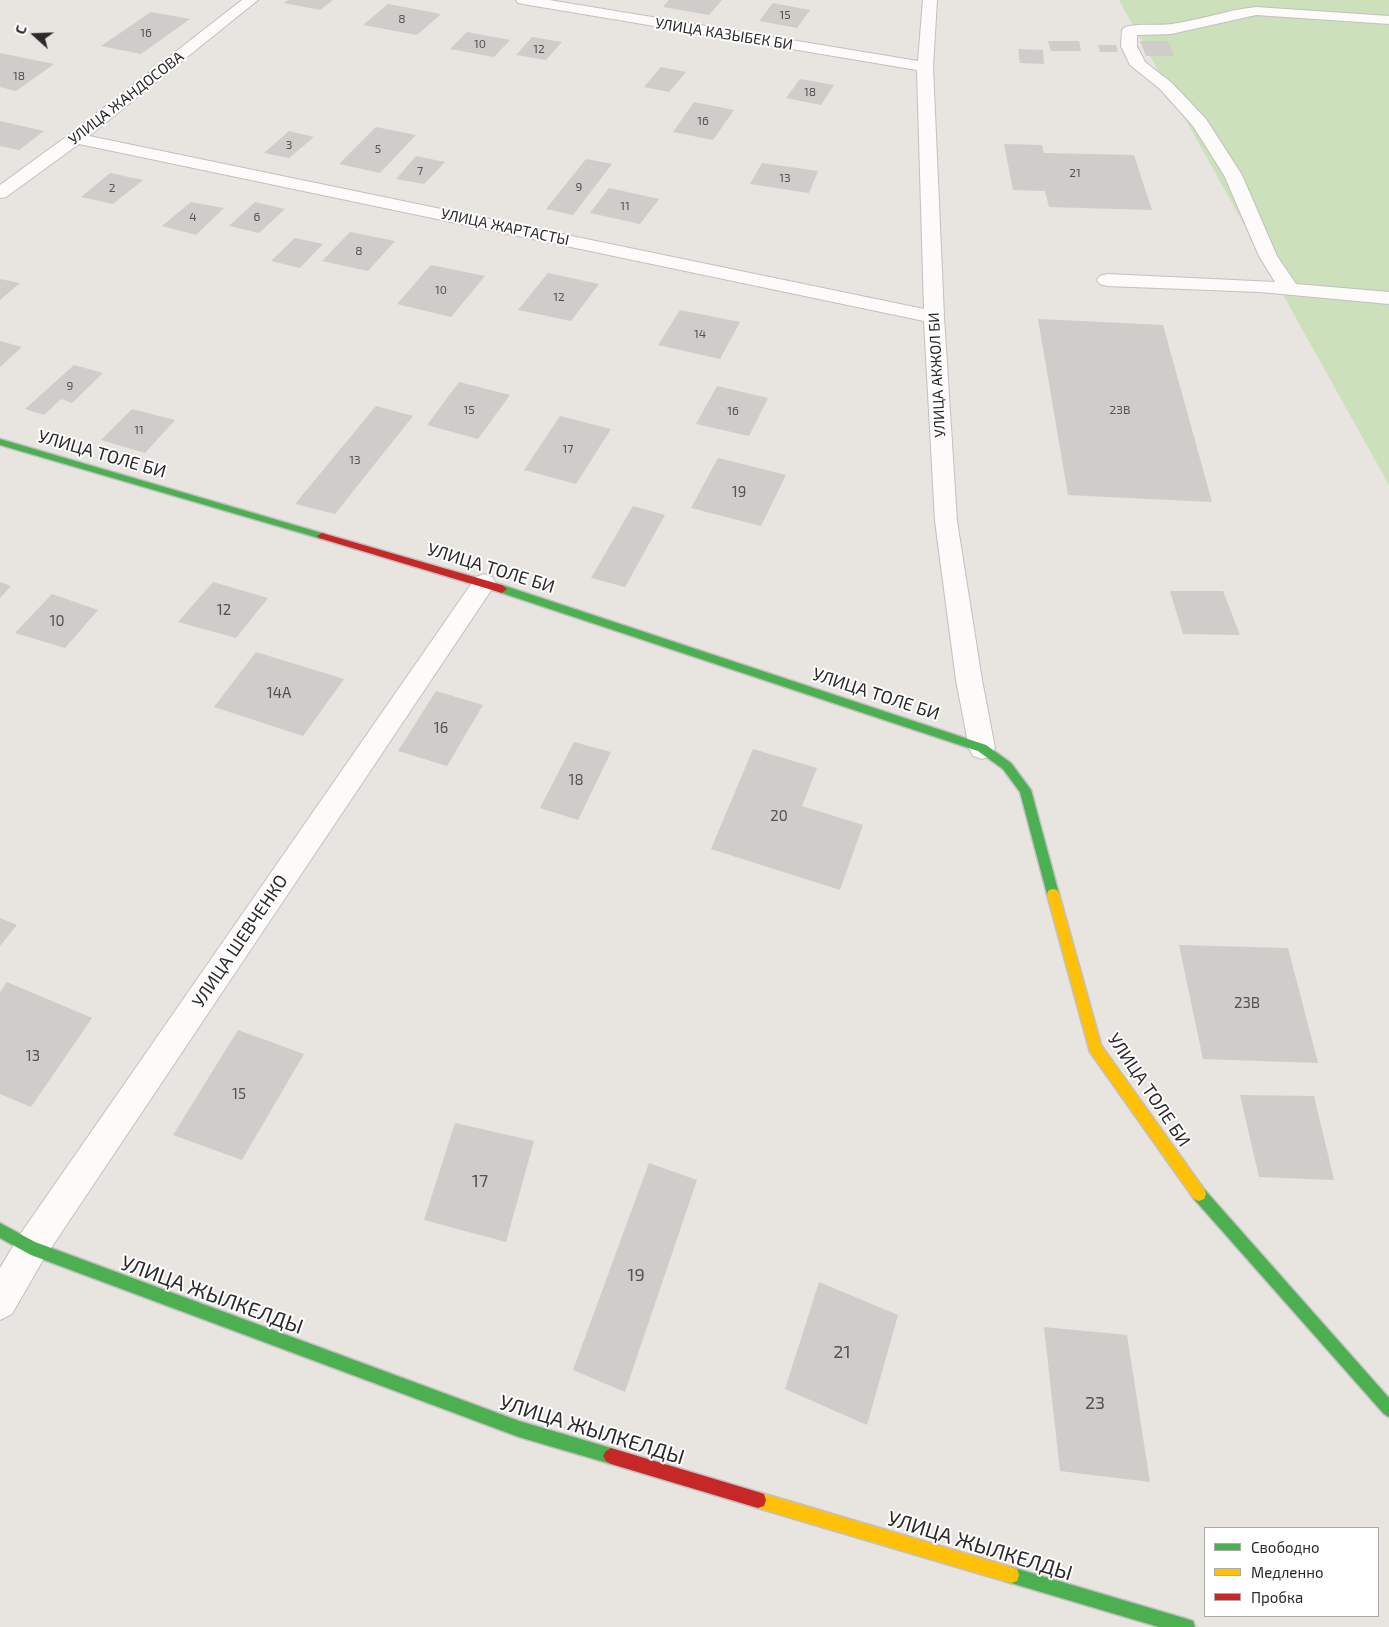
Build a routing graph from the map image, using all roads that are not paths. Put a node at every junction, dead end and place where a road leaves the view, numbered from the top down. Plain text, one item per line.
1 (251, 0) edge
2 (523, 0) edge
3 (930, 0) edge
4 (1389, 20) edge
5 (926, 67) junction
6 (76, 138) junction
7 (0, 193) edge
8 (1107, 280) dead end
9 (1289, 288) junction
10 (1389, 298) edge
11 (934, 317) junction
12 (0, 442) edge
13 (484, 583) junction
14 (982, 748) junction
15 (0, 1230) edge
16 (31, 1248) junction
17 (0, 1302) edge
18 (1389, 1409) edge
19 (1187, 1627) edge

1 - 6 street, УЛИЦА ЖАНДОСОВА
2 - 5 street, УЛИЦА КАЗЫБЕК БИ
3 - 5 street, УЛИЦА АКЖОЛ БИ
4 - 9 street
5 - 11 street, УЛИЦА АКЖОЛ БИ
6 - 7 street, УЛИЦА ЖАНДОСОВА
6 - 11 street, УЛИЦА ЖАРТАСТЫ
8 - 9 street
9 - 10 street
11 - 14 street, УЛИЦА АКЖОЛ БИ
12 - 13 street, УЛИЦА ТОЛЕ БИ
13 - 14 street, УЛИЦА ТОЛЕ БИ
13 - 16 street, УЛИЦА ШЕВЧЕНКО
14 - 18 street, УЛИЦА ТОЛЕ БИ
15 - 16 street, УЛИЦА ЖЫЛКЕЛДЫ
16 - 17 street, УЛИЦА ШЕВЧЕНКО
16 - 19 street, УЛИЦА ЖЫЛКЕЛДЫ

